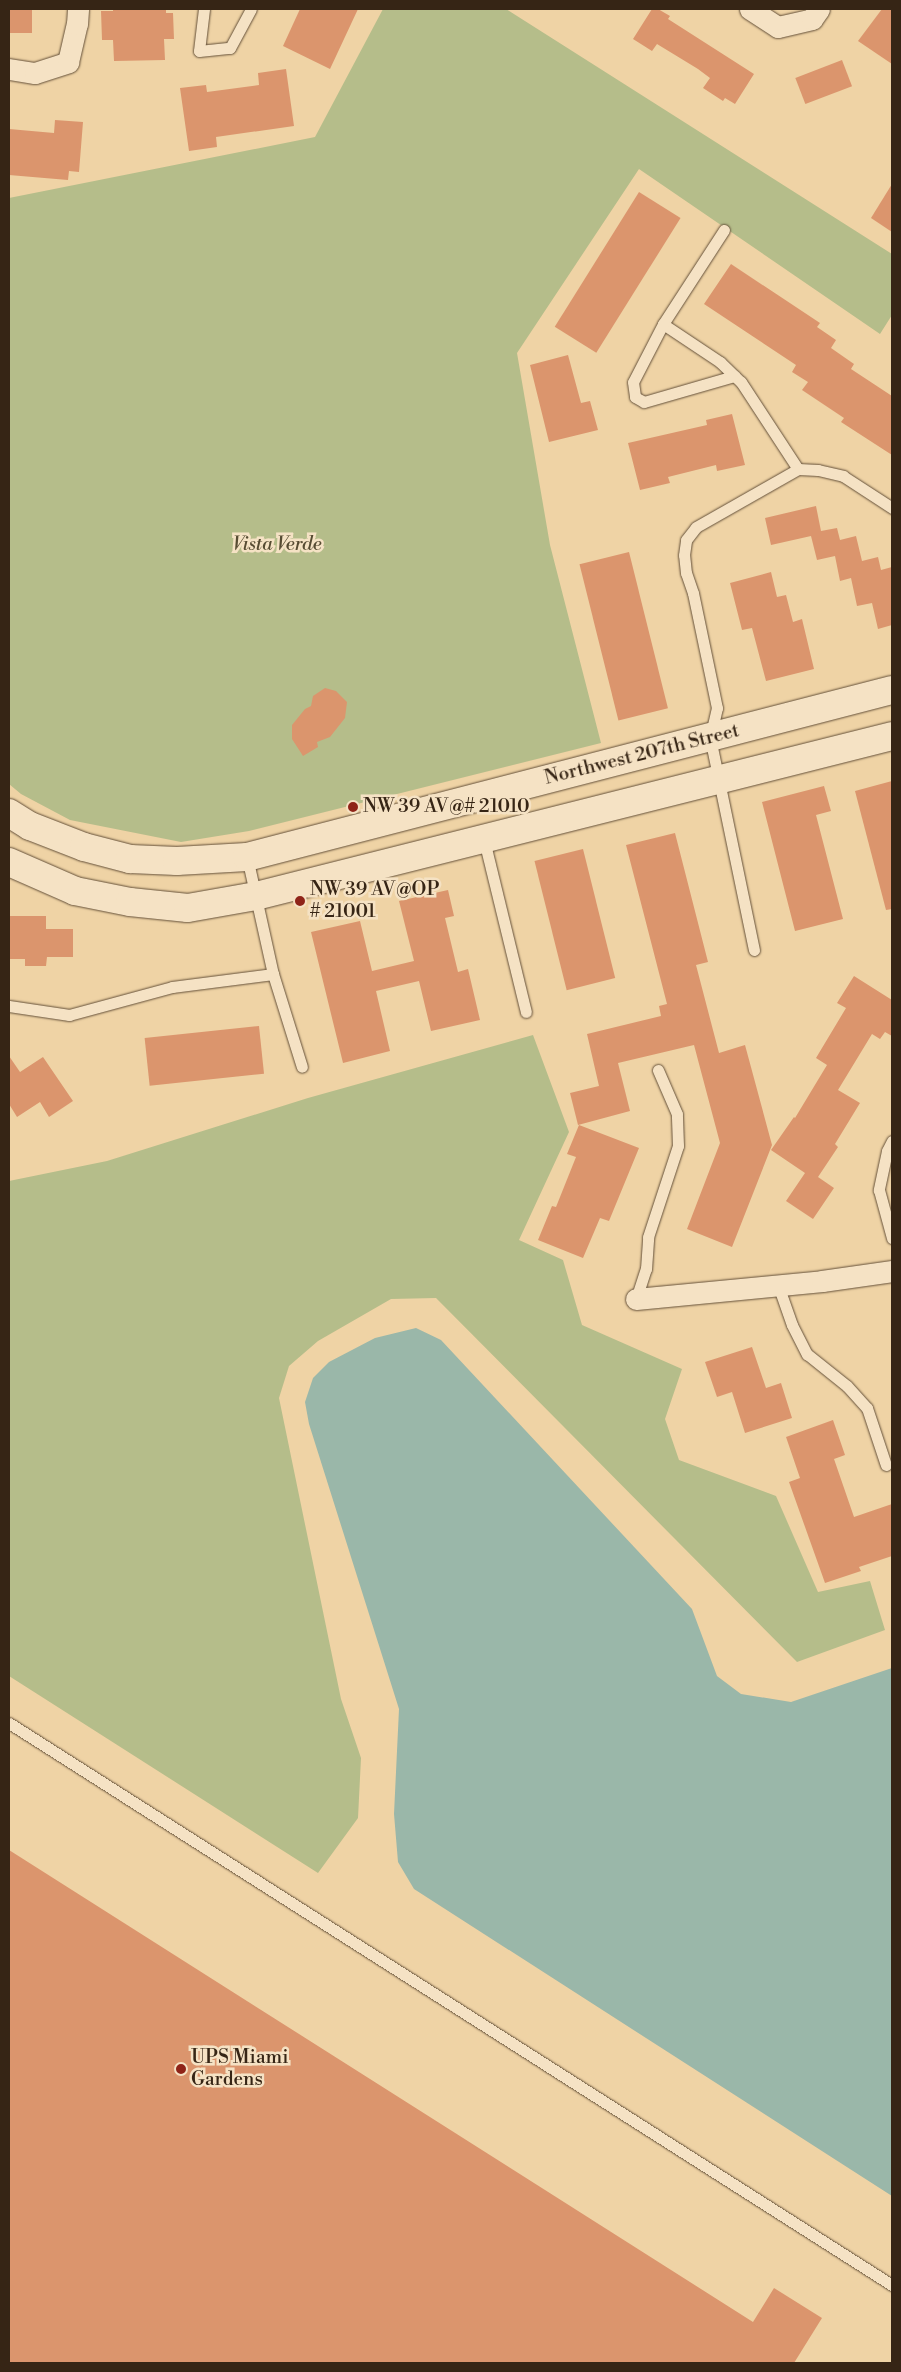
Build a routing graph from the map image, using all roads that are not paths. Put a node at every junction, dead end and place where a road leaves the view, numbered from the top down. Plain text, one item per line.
1 (78, 9) edge
2 (204, 9) edge
3 (251, 9) edge
4 (750, 9) edge
5 (816, 14) edge
6 (9, 69) edge
7 (724, 230) dead end
8 (663, 324) junction
9 (734, 376) junction
10 (798, 469) junction
11 (892, 508) edge
12 (892, 690) edge
13 (892, 736) edge
14 (710, 738) junction
15 (718, 780) junction
16 (9, 813) edge
17 (484, 840) junction
18 (247, 857) junction
19 (9, 862) edge
20 (256, 896) junction
21 (754, 950) dead end
22 (273, 974) junction
23 (9, 1006) edge
24 (526, 1012) dead end
25 (302, 1067) dead end
26 (658, 1070) dead end
27 (892, 1141) edge
28 (892, 1238) edge
29 (892, 1271) edge
30 (778, 1285) junction
31 (636, 1299) joint
32 (886, 1465) dead end
33 (9, 1723) edge
34 (892, 2284) edge

1 - 6 street
2 - 3 lane
4 - 5 street
7 - 8 lane
8 - 9 lane
8 - 9 lane
9 - 10 lane
10 - 11 lane
10 - 14 lane
12 - 14 street, Northwest 207th Street
13 - 15 street
14 - 15 lane
14 - 18 street, Northwest 207th Street
15 - 17 street
15 - 21 lane
16 - 18 street, Northwest 207th Street
17 - 20 street
17 - 24 lane
18 - 20 lane
19 - 20 street
20 - 22 lane
22 - 23 lane
22 - 25 lane
26 - 31 lane
27 - 28 lane
29 - 30 street
30 - 31 street
30 - 32 lane
33 - 34 lane

